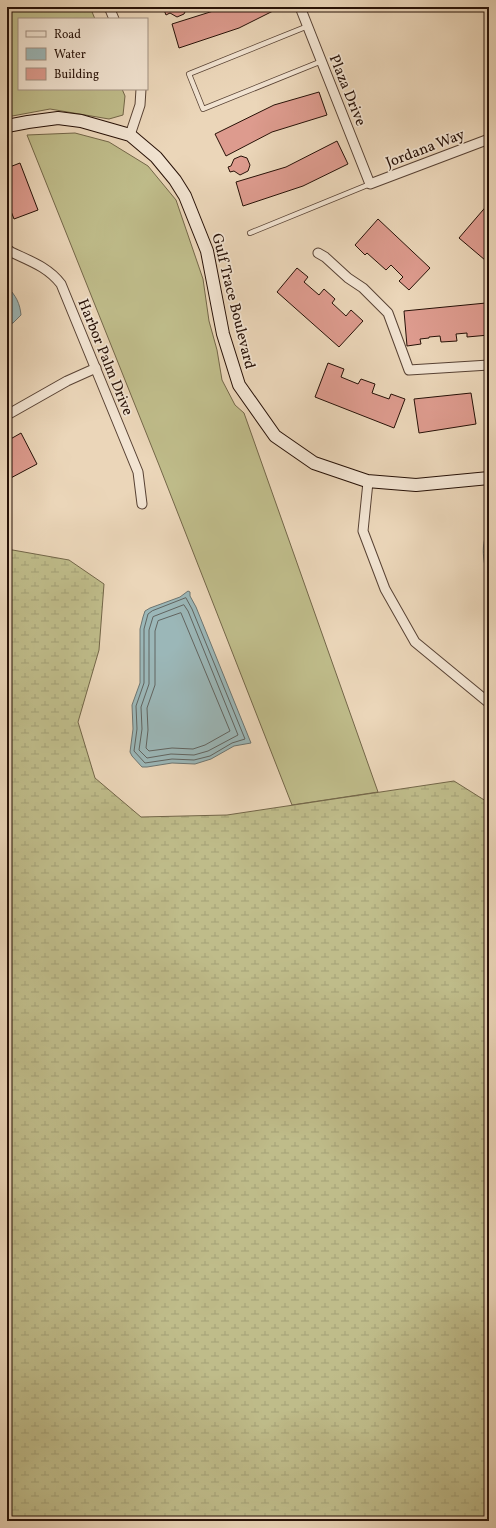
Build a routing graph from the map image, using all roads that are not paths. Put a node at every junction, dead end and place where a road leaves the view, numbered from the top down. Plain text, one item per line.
1 (109, 7) edge
2 (300, 7) edge
3 (114, 18) edge
4 (308, 26) junction
5 (322, 61) junction
6 (140, 90) edge
7 (7, 126) edge
8 (130, 135) junction
9 (489, 139) edge
10 (370, 184) junction
11 (250, 234) dead end
12 (7, 249) edge
13 (318, 253) dead end
14 (489, 365) edge
15 (96, 368) junction
16 (7, 415) edge
17 (489, 478) edge
18 (368, 482) junction
19 (142, 504) dead end
20 (489, 703) edge

1 - 3 street
2 - 4 street, Plaza Drive
4 - 5 street, Plaza Drive
4 - 5 lane
5 - 10 street, Plaza Drive
6 - 8 street
7 - 8 street, Gulf Trace Boulevard
8 - 18 street, Gulf Trace Boulevard
9 - 10 street, Jordana Way
10 - 11 lane
12 - 15 street, Harbor Palm Drive
13 - 14 street
15 - 16 street
15 - 19 street, Harbor Palm Drive
17 - 18 street, Gulf Trace Boulevard
18 - 20 street

